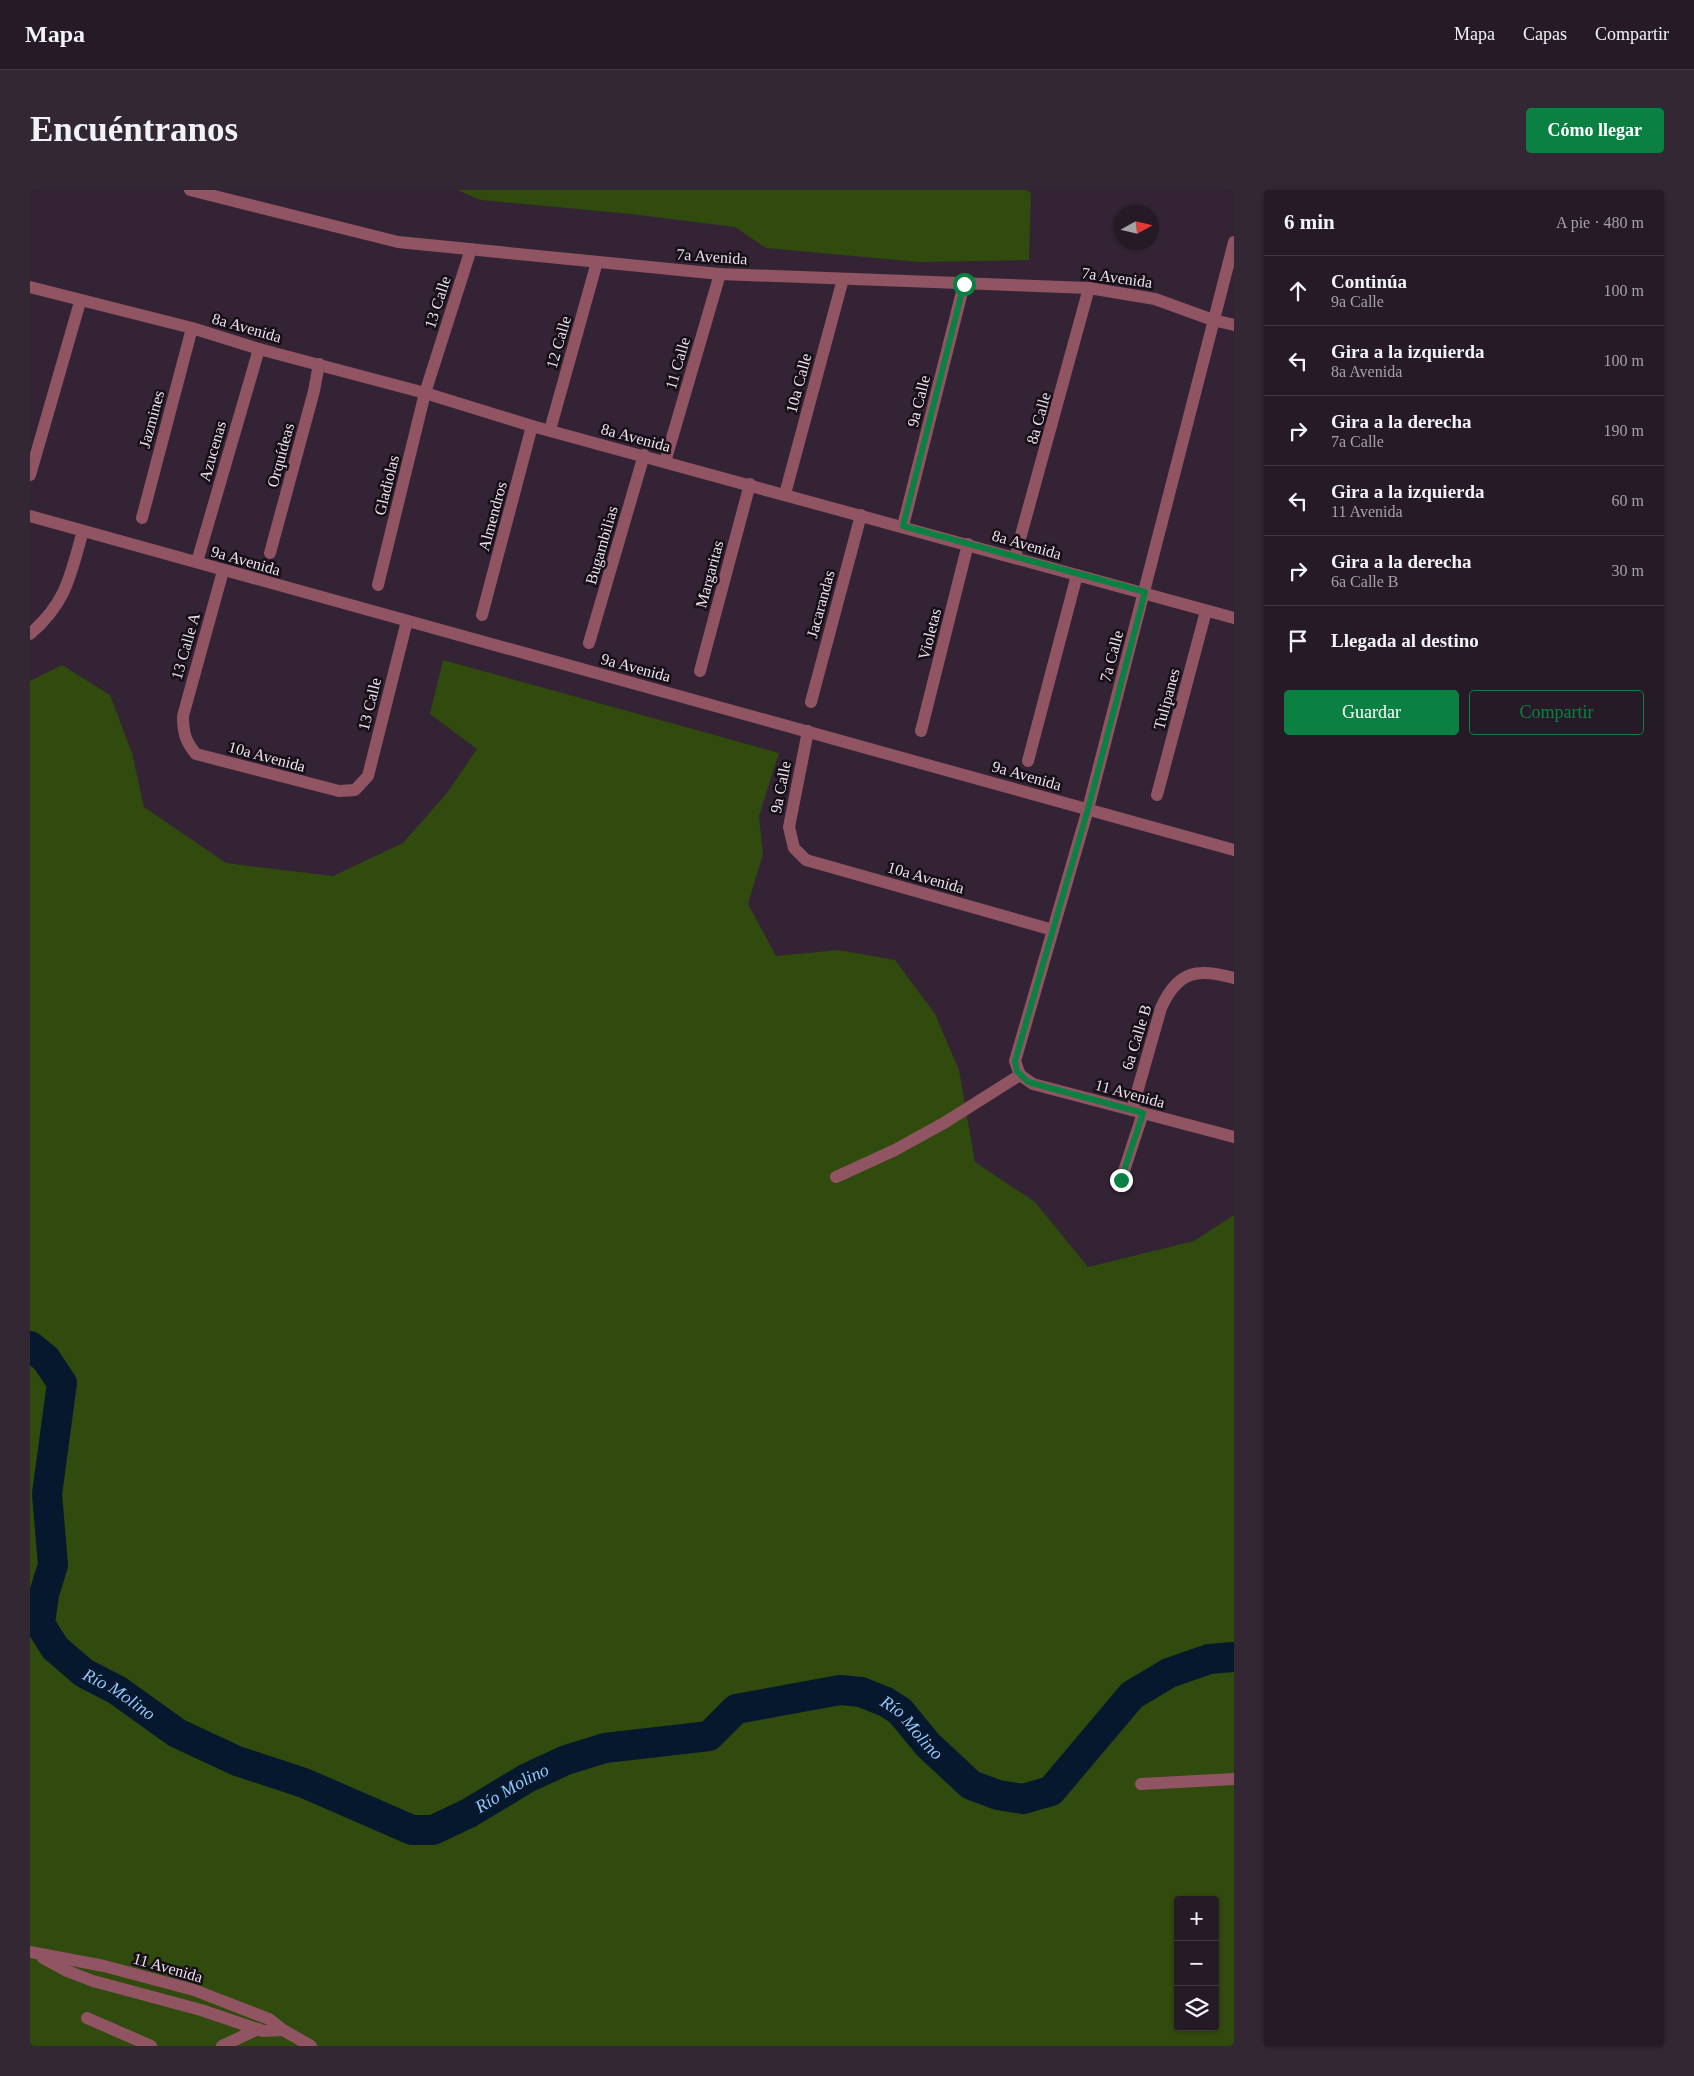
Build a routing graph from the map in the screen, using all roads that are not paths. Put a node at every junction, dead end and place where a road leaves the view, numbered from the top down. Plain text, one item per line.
1 (190, 190) edge
2 (1234, 242) edge
3 (471, 250) junction
4 (597, 262) junction
5 (720, 274) junction
6 (843, 279) junction
7 (964, 284) junction
8 (30, 287) edge
9 (1089, 288) junction
10 (80, 302) junction
11 (1213, 320) junction
12 (1234, 325) edge
13 (192, 328) junction
14 (259, 349) junction
15 (319, 364) junction
16 (425, 393) junction
17 (532, 426) junction
18 (550, 430) junction
19 (644, 456) junction
20 (665, 462) junction
21 (30, 475) edge
22 (750, 484) junction
23 (785, 494) junction
24 (861, 515) junction
25 (30, 516) edge
26 (142, 518) dead end
27 (903, 526) junction
28 (83, 531) junction
29 (968, 544) junction
30 (270, 553) dead end
31 (1015, 557) junction
32 (197, 562) junction
33 (223, 571) junction
34 (1076, 575) junction
35 (378, 585) dead end
36 (1145, 592) junction
37 (1206, 611) junction
38 (482, 615) dead end
39 (1234, 618) edge
40 (407, 621) junction
41 (30, 634) edge
42 (589, 643) dead end
43 (700, 672) dead end
44 (811, 702) dead end
45 (183, 731) joint
46 (808, 731) junction
47 (921, 731) dead end
48 (1028, 761) dead end
49 (355, 790) joint
50 (1157, 795) dead end
51 (1088, 809) junction
52 (794, 848) joint
53 (1234, 850) edge
54 (1053, 930) junction
55 (1234, 978) edge
56 (1020, 1075) junction
57 (1138, 1111) junction
58 (1234, 1137) edge
59 (836, 1177) dead end
60 (1121, 1180) dead end
61 (1234, 1779) edge
62 (1141, 1784) dead end
63 (33, 1953) edge
64 (87, 2018) dead end
65 (258, 2029) junction
66 (283, 2030) junction
67 (306, 2045) edge
68 (151, 2046) edge
69 (222, 2046) edge

1 - 3 street, 7a Avenida
2 - 11 street, 7a Calle
3 - 4 street, 7a Avenida
3 - 16 street, 13 Calle
4 - 5 street, 7a Avenida
4 - 18 street, 12 Calle
5 - 6 street, 7a Avenida
5 - 20 street, 11 Calle
6 - 7 street, 7a Avenida
6 - 23 street, 10a Calle
7 - 9 street, 7a Avenida
7 - 27 street, 9a Calle
8 - 10 street, 8a Avenida
9 - 11 street, 7a Avenida
9 - 31 street, 8a Calle
10 - 13 street, 8a Avenida
10 - 21 street
11 - 12 street, 7a Avenida
11 - 36 street, 7a Calle
13 - 14 street, 8a Avenida
13 - 26 street, Jazmines
14 - 15 street, 8a Avenida
14 - 32 street, Azucenas
15 - 16 street, 8a Avenida
15 - 30 street, Orquídeas
16 - 17 street, 8a Avenida
16 - 35 street, Gladiolas
17 - 18 street, 8a Avenida
17 - 38 street, Almendros
18 - 19 street, 8a Avenida
19 - 20 street, 8a Avenida
19 - 42 street, Bugambilias
20 - 22 street, 8a Avenida
22 - 23 street, 8a Avenida
22 - 43 street, Margaritas
23 - 24 street, 8a Avenida
24 - 27 street, 8a Avenida
24 - 44 street, Jacarandas
25 - 28 street, 9a Avenida
27 - 29 street, 8a Avenida
28 - 32 street, 9a Avenida
28 - 41 street
29 - 31 street, 8a Avenida
29 - 47 street, Violetas
31 - 34 street, 8a Avenida
32 - 33 street, 9a Avenida
33 - 40 street, 9a Avenida
33 - 45 street, 13 Calle A
34 - 36 street, 8a Avenida
34 - 48 street
36 - 37 street, 8a Avenida
36 - 51 street, 7a Calle
37 - 39 street, 8a Avenida
37 - 50 street, Tulipanes
40 - 46 street, 9a Avenida
40 - 49 street, 13 Calle
45 - 49 street, 10a Avenida
46 - 51 street, 9a Avenida
46 - 52 street, 9a Calle
51 - 53 street, 9a Avenida
51 - 54 street, 7a Calle
52 - 54 street, 10a Avenida
54 - 56 street, 7a Calle
55 - 57 street, 6a Calle B
56 - 57 street, 11 Avenida
56 - 59 street
57 - 58 street, 11 Avenida
57 - 60 street, 6a Calle B
61 - 62 street
63 - 65 street, 11 Avenida
63 - 66 street, 11 Avenida
64 - 68 street
65 - 66 street, 11 Avenida
65 - 69 street
66 - 67 street, 11 Avenida

